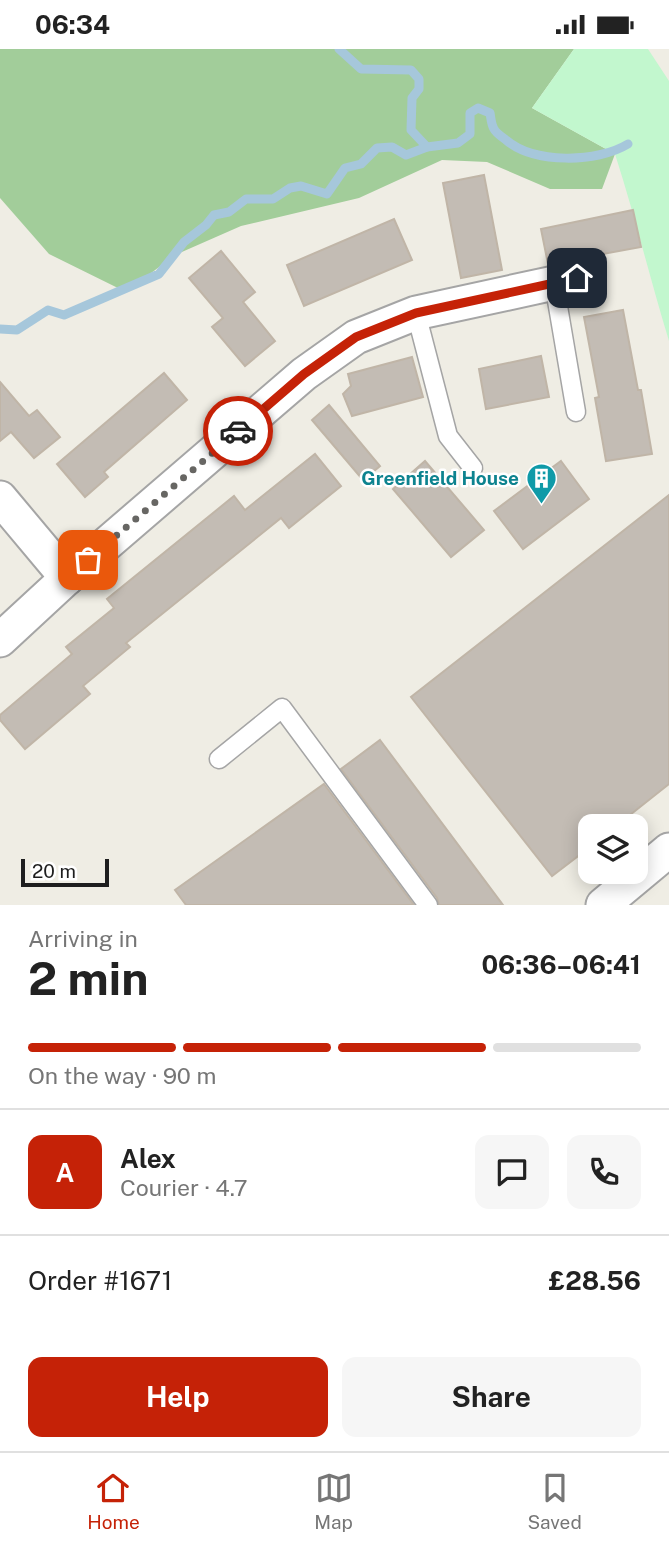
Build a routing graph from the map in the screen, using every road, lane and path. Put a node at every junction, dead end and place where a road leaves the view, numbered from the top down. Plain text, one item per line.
1 (566, 280) joint
2 (416, 313) junction
3 (576, 412) dead end
4 (473, 468) dead end
5 (0, 498) edge
6 (67, 578) junction
7 (0, 640) edge
8 (219, 759) dead end
9 (669, 851) edge
10 (428, 905) edge
11 (603, 905) edge

1 - 2 street
1 - 3 lane
2 - 4 lane
2 - 6 street
5 - 6 street
6 - 7 street
8 - 10 lane
9 - 11 street

